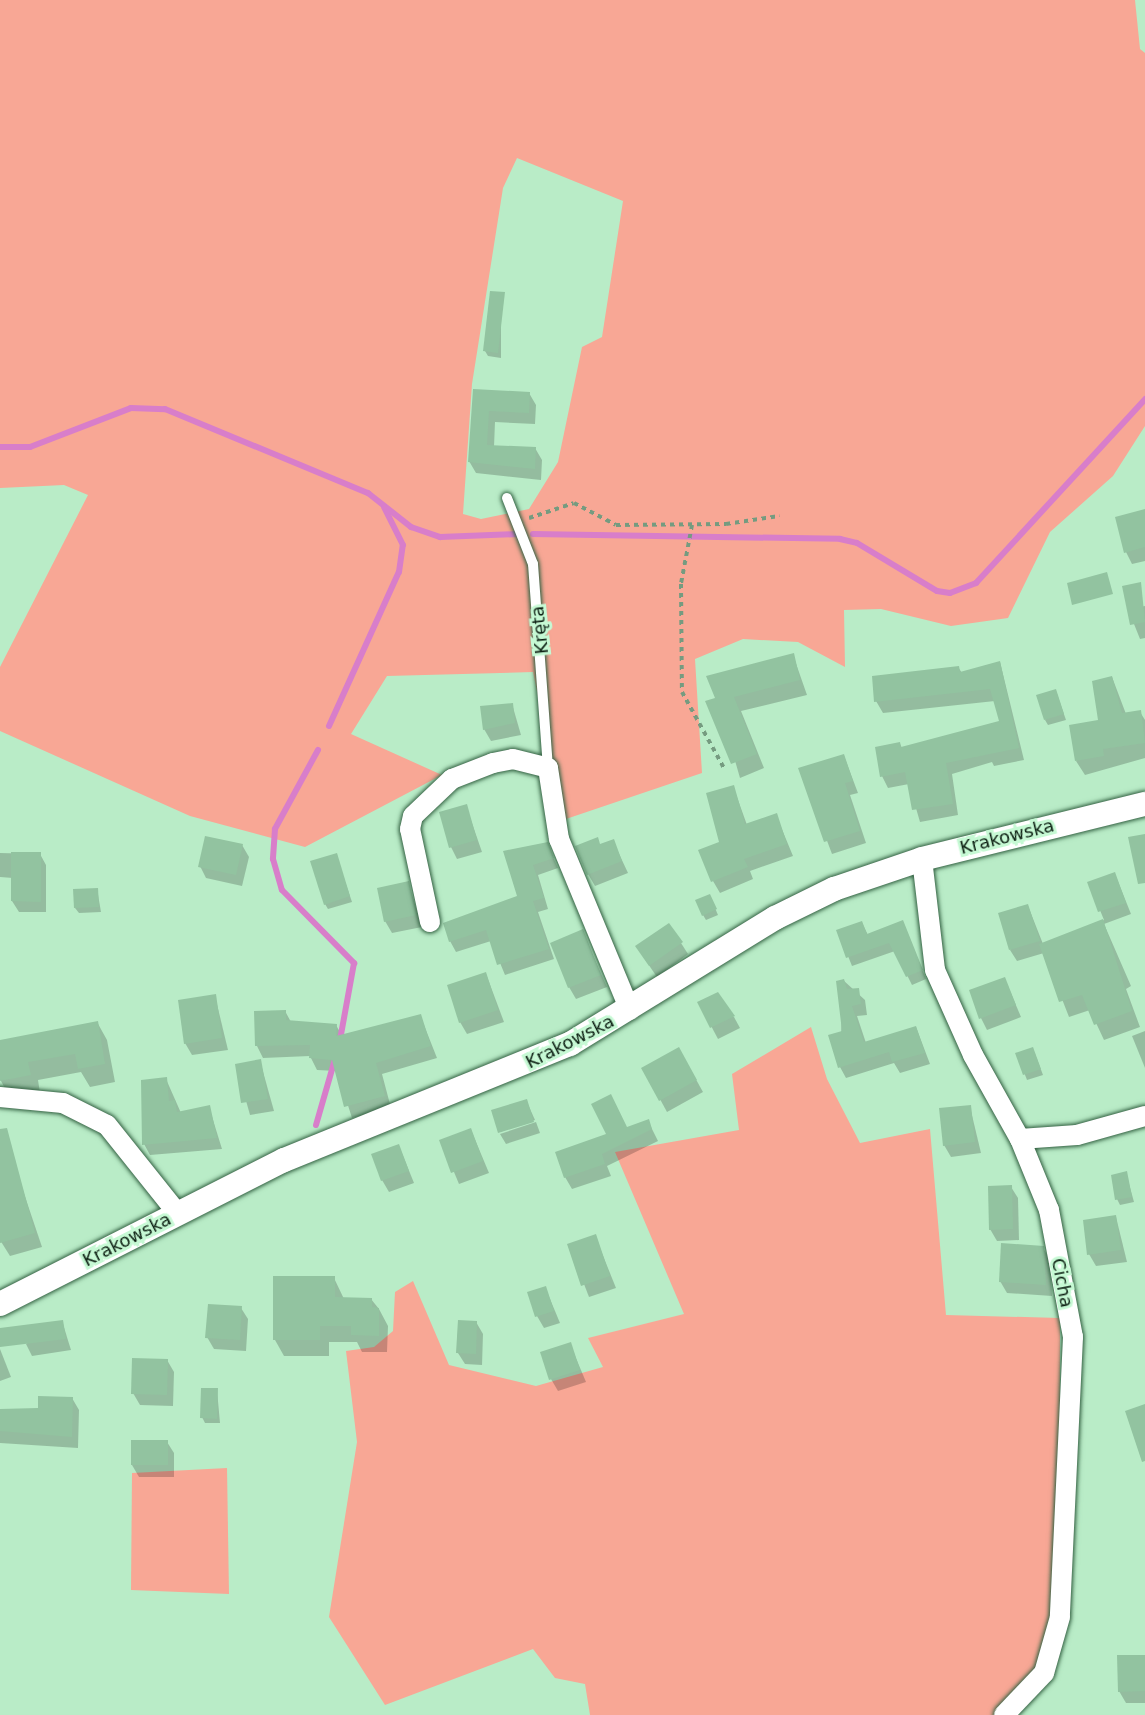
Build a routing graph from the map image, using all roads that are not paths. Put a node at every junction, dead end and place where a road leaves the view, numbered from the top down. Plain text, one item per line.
1 (507, 498) dead end
2 (549, 768) junction
3 (1145, 804) edge
4 (922, 859) junction
5 (430, 922) dead end
6 (630, 1010) junction
7 (0, 1097) edge
8 (1145, 1116) edge
9 (1020, 1139) junction
10 (177, 1214) junction
11 (0, 1304) edge
12 (1004, 1715) edge

1 - 2 lane, Kręta
2 - 5 street
2 - 6 street, Kręta
3 - 4 street, Krakowska
4 - 6 street, Krakowska
4 - 9 street, Cicha
6 - 10 street, Krakowska
7 - 10 street
8 - 9 street
9 - 12 street, Cicha
10 - 11 street, Krakowska

